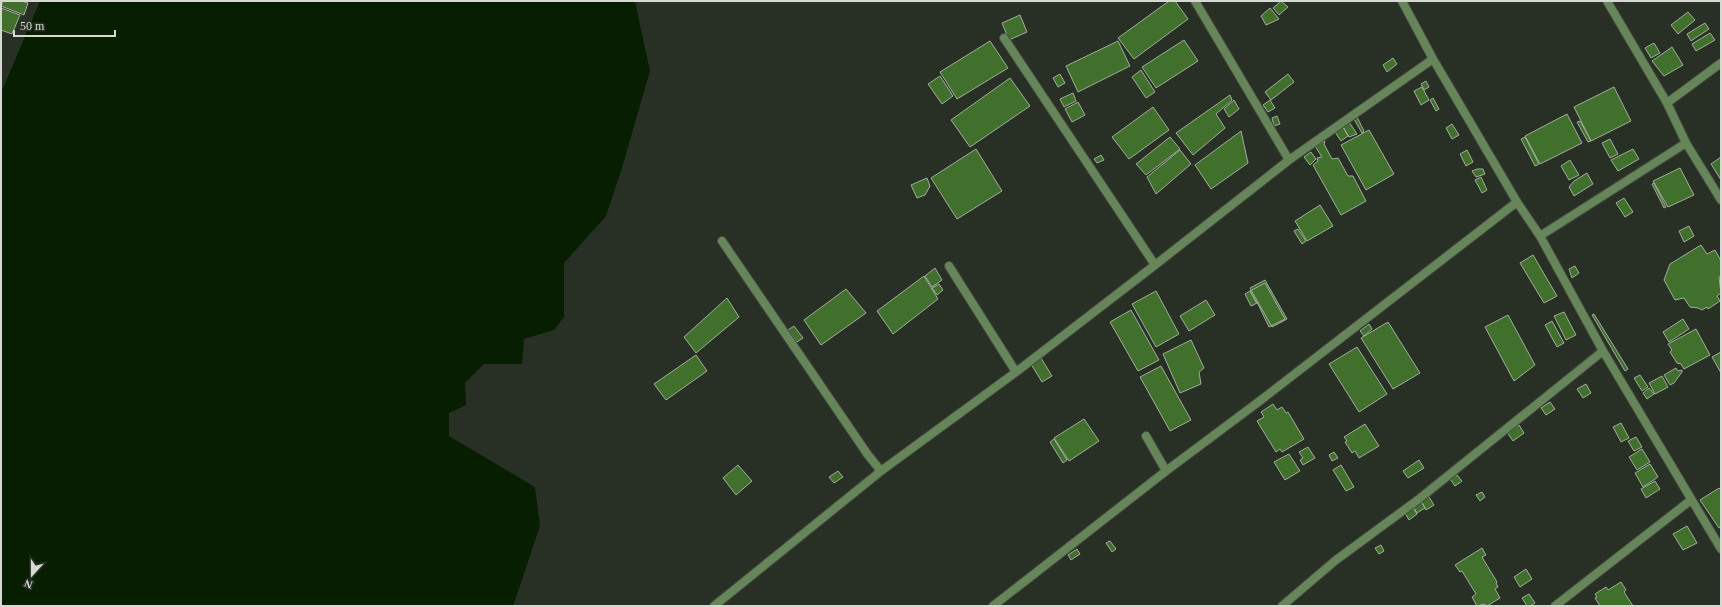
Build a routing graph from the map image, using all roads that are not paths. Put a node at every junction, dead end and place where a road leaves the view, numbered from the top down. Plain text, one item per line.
1 (1195, 1) edge
2 (1402, 1) edge
3 (1607, 1) edge
4 (1004, 38) dead end
5 (1432, 59) junction
6 (1721, 63) edge
7 (1667, 103) junction
8 (1686, 143) junction
9 (1289, 160) junction
10 (1721, 200) edge
11 (1517, 202) junction
12 (1540, 236) junction
13 (722, 241) dead end
14 (1156, 265) junction
15 (949, 266) dead end
16 (1603, 351) junction
17 (1016, 372) junction
18 (1146, 436) dead end
19 (881, 471) junction
20 (1166, 471) junction
21 (1691, 500) junction
22 (1721, 549) edge
23 (714, 606) edge
24 (993, 606) edge
25 (1282, 606) edge
26 (1555, 606) edge

1 - 9 street
2 - 5 street
3 - 7 street
4 - 14 street
5 - 9 street
5 - 11 street
6 - 7 street
7 - 8 street
8 - 10 street
8 - 12 street
9 - 14 street
11 - 12 street
11 - 20 street
12 - 16 street
13 - 19 street
14 - 17 street
15 - 17 street
16 - 21 street
16 - 25 street
17 - 19 street
18 - 20 street
19 - 23 street
20 - 24 street
21 - 22 street
21 - 26 street

